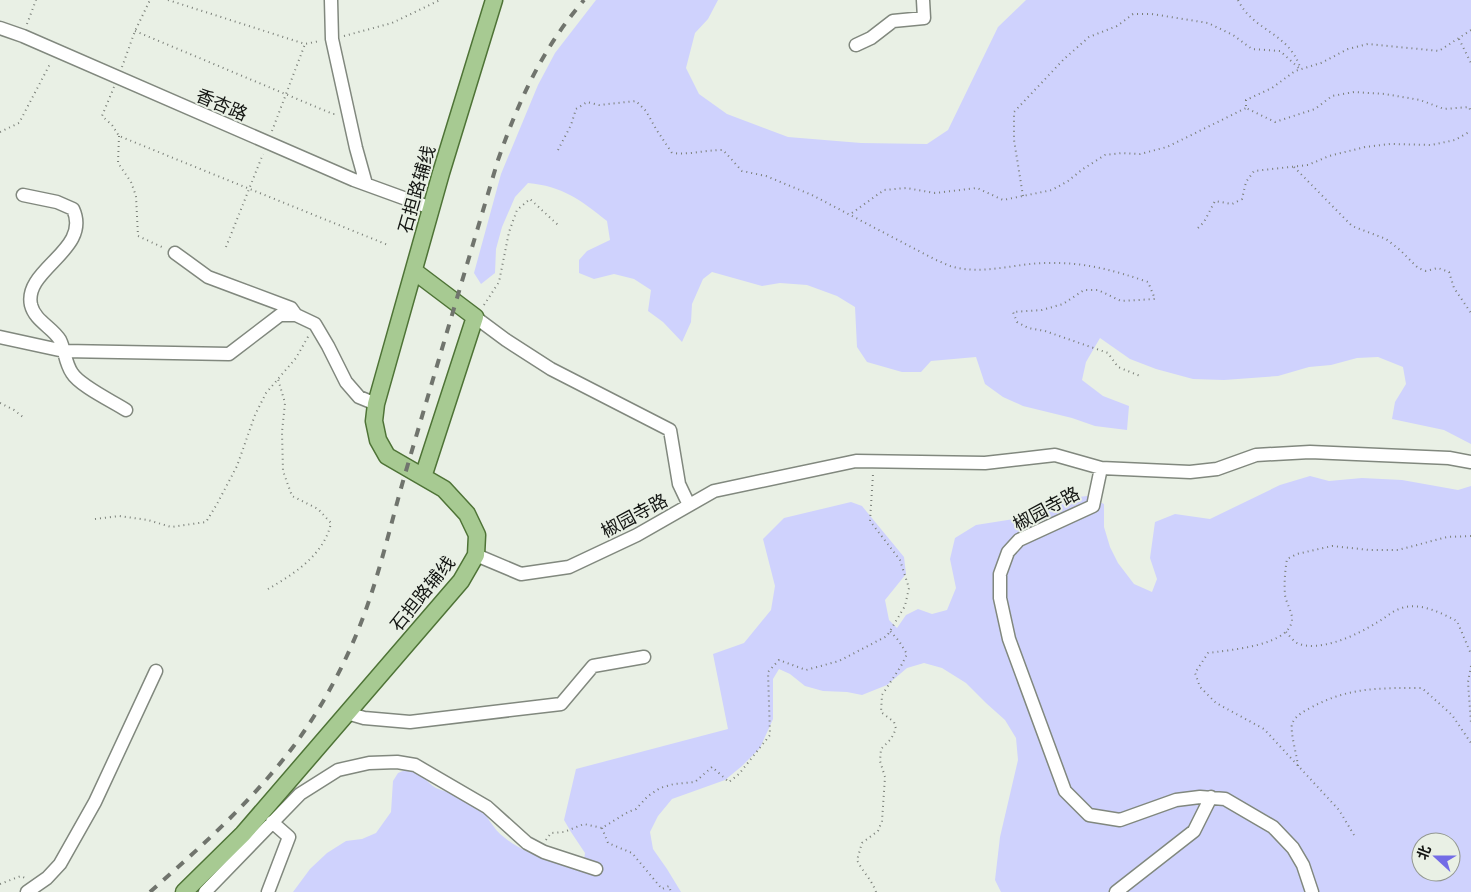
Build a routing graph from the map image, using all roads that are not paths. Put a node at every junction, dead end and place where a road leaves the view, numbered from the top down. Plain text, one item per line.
1 (331, 0) edge
2 (494, 0) edge
3 (923, 0) edge
4 (0, 28) edge
5 (856, 45) dead end
6 (366, 184) junction
7 (23, 195) dead end
8 (431, 208) junction
9 (175, 253) road end
10 (414, 271) junction
11 (296, 315) junction
12 (475, 317) junction
13 (0, 337) edge
14 (64, 351) junction
15 (376, 404) junction
16 (126, 410) dead end
17 (1471, 462) edge
18 (1101, 468) junction
19 (423, 477) junction
20 (689, 505) junction
21 (476, 555) junction
22 (644, 657) dead end
23 (156, 671) dead end
24 (347, 713) junction
25 (1212, 797) junction
26 (272, 822) junction
27 (596, 868) dead end
28 (27, 892) edge
29 (184, 892) edge
30 (205, 892) edge
31 (268, 892) edge
32 (1116, 892) edge
33 (1312, 892) edge

1 - 6 street
2 - 8 main road, 石担路辅线
3 - 5 street
4 - 6 street, 香杏路
6 - 8 street, 香杏路
7 - 14 street
8 - 10 main road, 石担路辅线
9 - 11 street
10 - 12 main road
10 - 15 main road, 石担路辅线
11 - 14 street
11 - 15 street
12 - 19 main road
12 - 20 street
13 - 14 street
14 - 16 street
15 - 19 main road, 石担路辅线
17 - 18 street
18 - 20 street, 椒园寺路
18 - 25 street, 椒园寺路
19 - 21 main road, 石担路辅线
20 - 21 street, 椒园寺路
21 - 24 main road, 石担路辅线
22 - 24 street
23 - 28 street
24 - 29 main road, 石担路辅线
25 - 32 street
25 - 33 street, 椒园寺路
26 - 27 street
26 - 30 street
26 - 31 street

